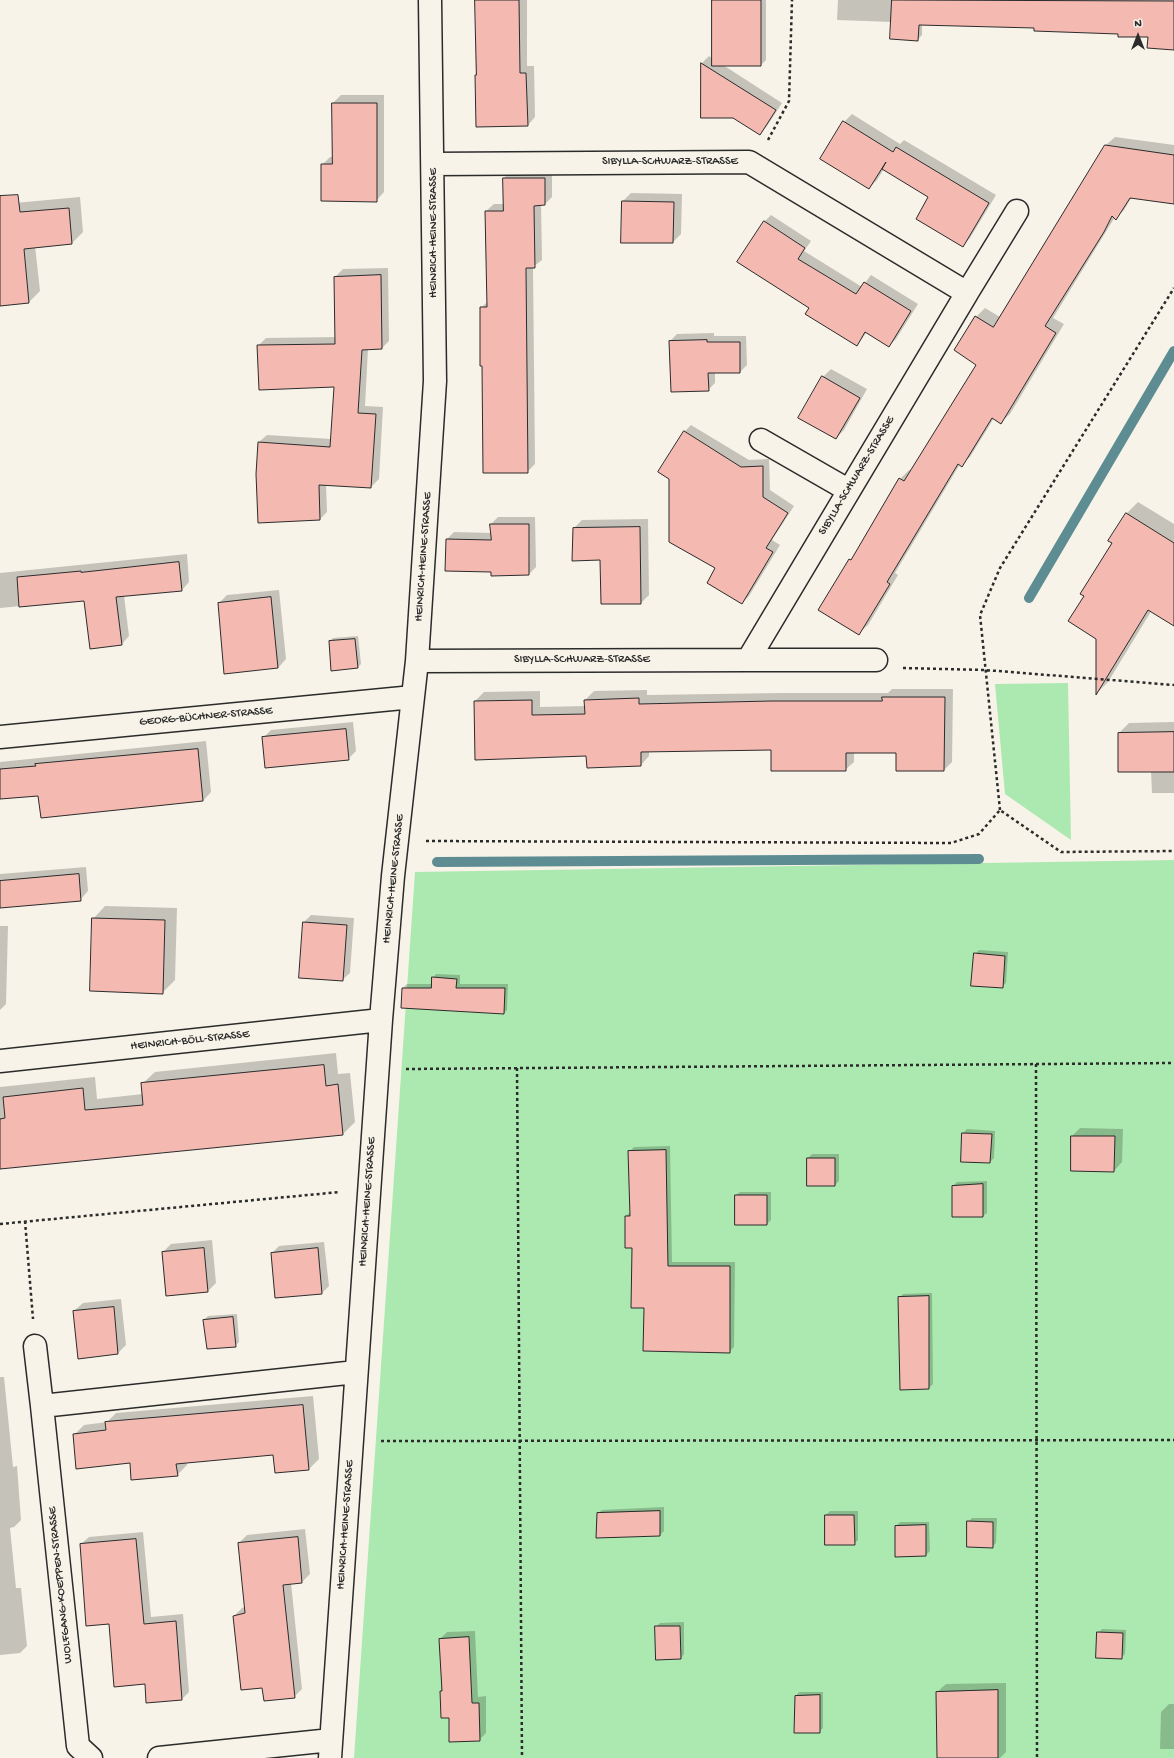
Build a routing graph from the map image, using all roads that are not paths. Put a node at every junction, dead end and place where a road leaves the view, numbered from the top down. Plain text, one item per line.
1 (430, 0) edge
2 (433, 164) junction
3 (1017, 211) dead end
4 (967, 293) junction
5 (761, 440) dead end
6 (848, 490) junction
7 (748, 660) junction
8 (876, 660) road end
9 (417, 661) junction
10 (413, 698) junction
11 (0, 737) edge
12 (381, 1020) junction
13 (0, 1061) edge
14 (35, 1346) road end
15 (356, 1372) junction
16 (42, 1406) junction
17 (331, 1749) edge
18 (92, 1758) edge
19 (160, 1758) edge

1 - 2 street, HEINRICH-HEINE-STRASSE
2 - 4 street, SIBYLLA-SCHWARZ-STRASSE
2 - 9 street, HEINRICH-HEINE-STRASSE
3 - 4 street, SIBYLLA-SCHWARZ-STRASSE
4 - 6 street, SIBYLLA-SCHWARZ-STRASSE
5 - 6 street
6 - 7 street, SIBYLLA-SCHWARZ-STRASSE
7 - 8 street, SIBYLLA-SCHWARZ-STRASSE
7 - 9 street, SIBYLLA-SCHWARZ-STRASSE
9 - 10 street, HEINRICH-HEINE-STRASSE
10 - 11 street, GEORG-BÜCHNER-STRASSE
10 - 12 street, HEINRICH-HEINE-STRASSE
12 - 13 street, HEINRICH-BÖLL-STRASSE
12 - 15 street, HEINRICH-HEINE-STRASSE
14 - 16 street, WOLFGANG-KOEPPEN-STRASSE
15 - 16 street
15 - 17 street, HEINRICH-HEINE-STRASSE
16 - 18 street, WOLFGANG-KOEPPEN-STRASSE
17 - 19 street

